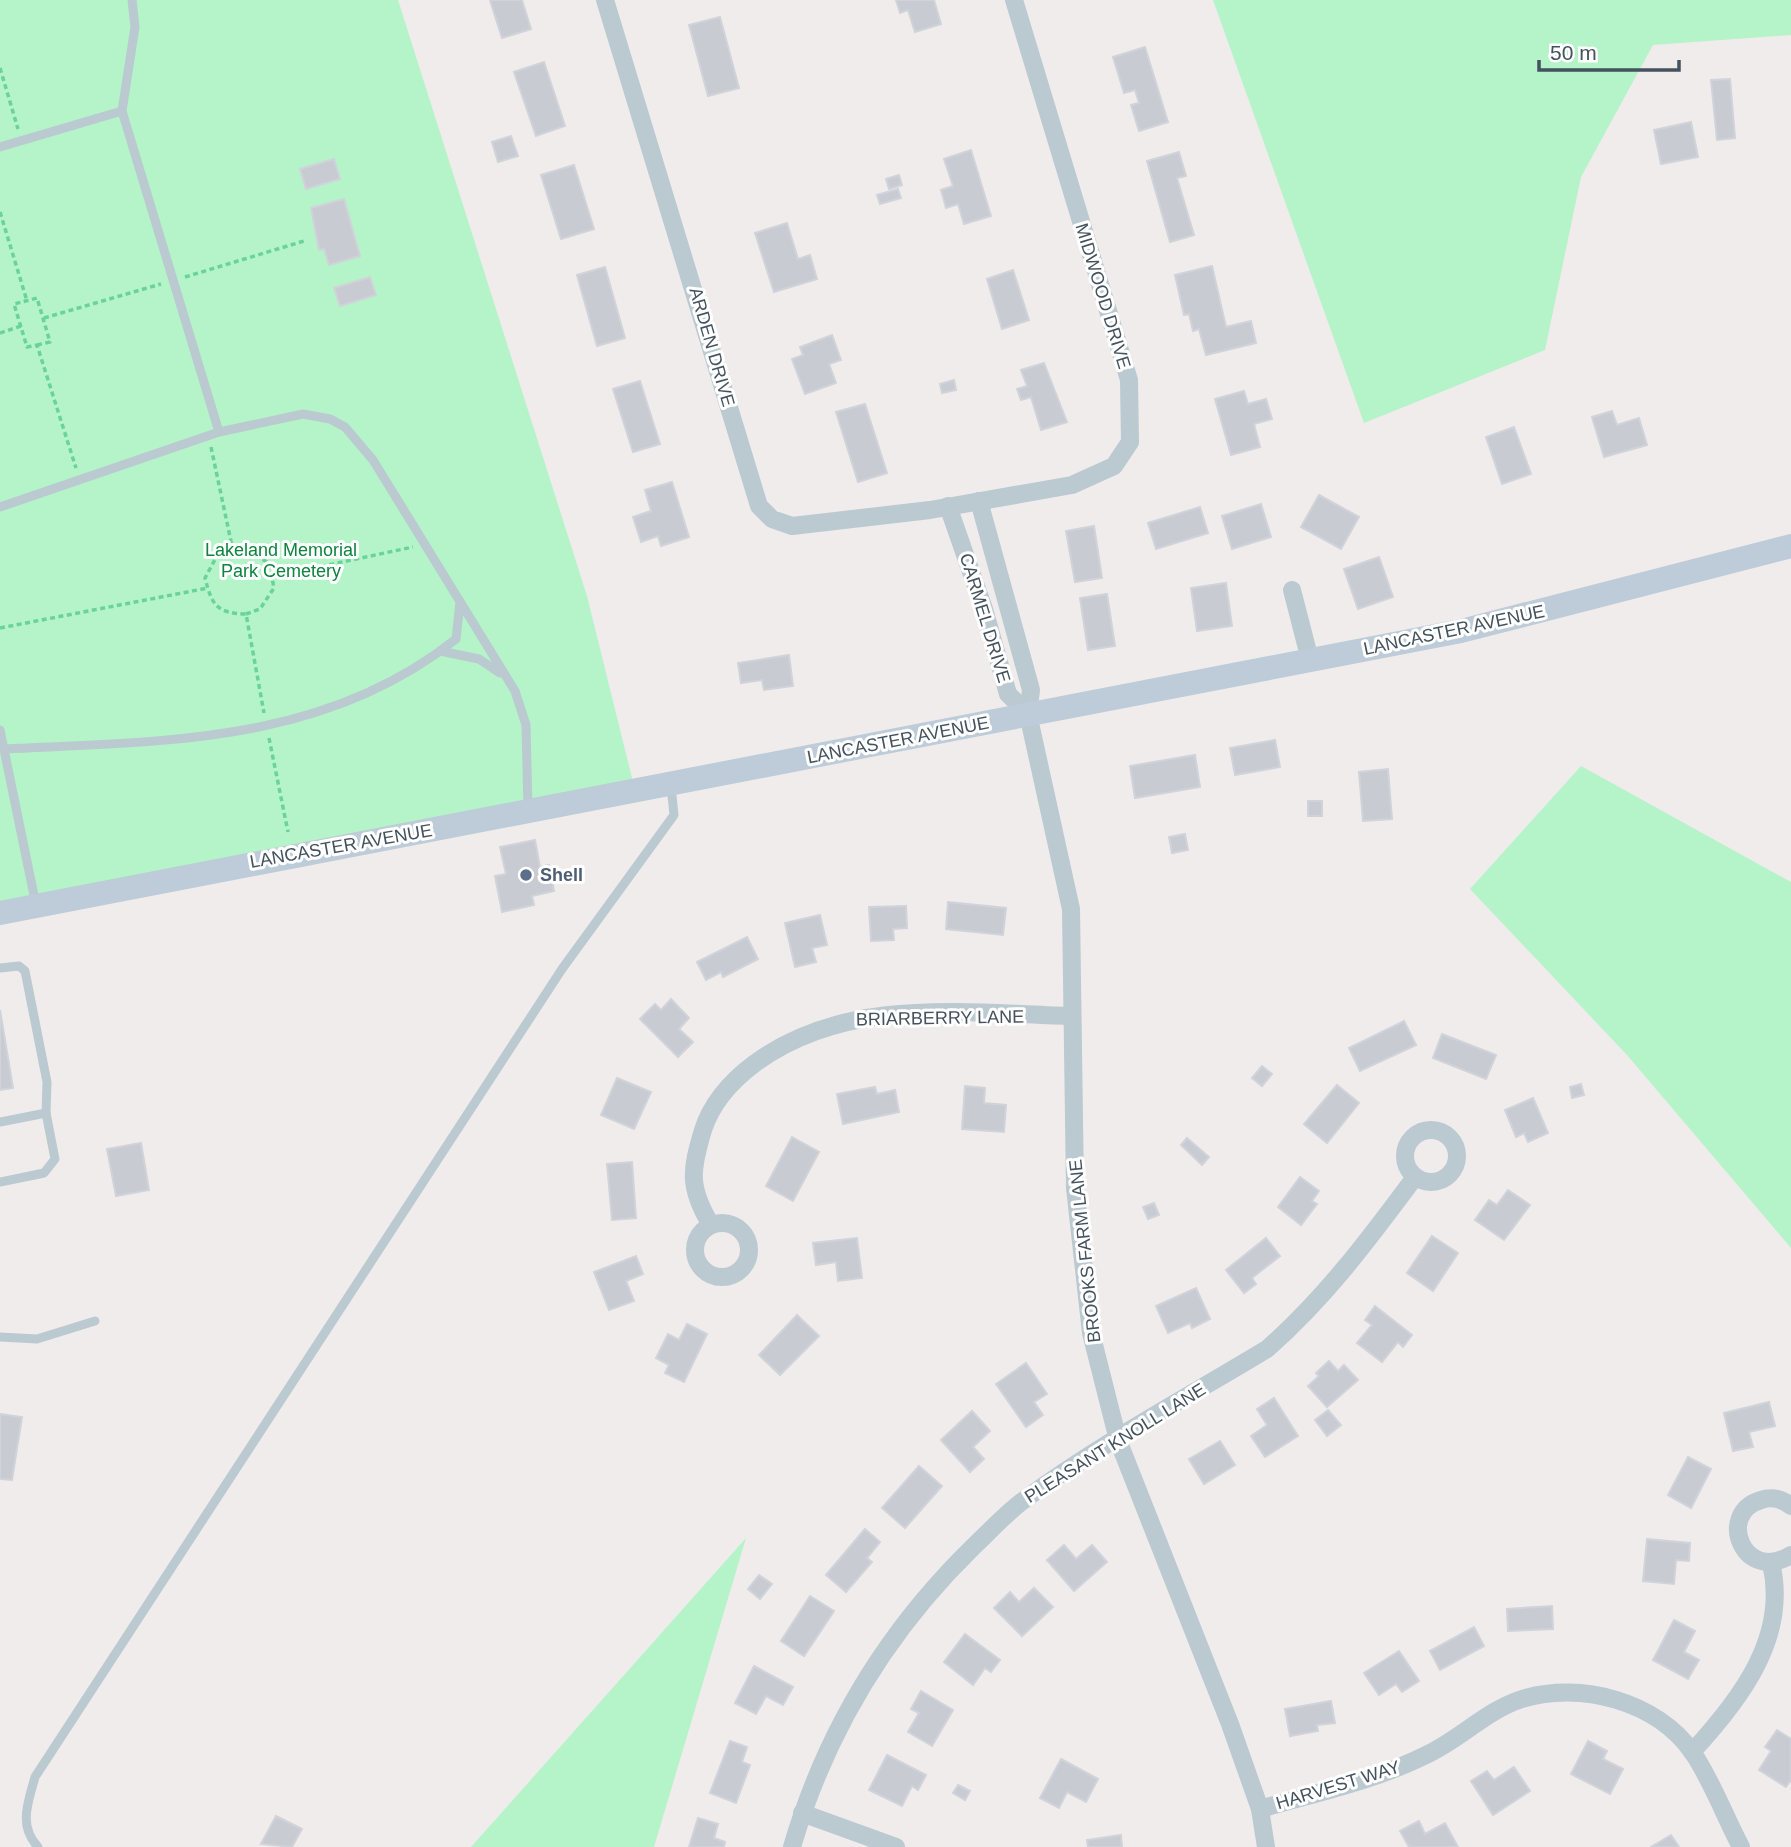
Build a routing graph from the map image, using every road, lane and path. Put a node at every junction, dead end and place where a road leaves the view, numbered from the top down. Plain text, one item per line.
1 (132, 0) edge
2 (605, 0) edge
3 (1014, 0) edge
4 (0, 68) edge
5 (122, 111) junction
6 (22, 141) junction
7 (0, 147) edge
8 (0, 212) edge
9 (303, 241) dead end
10 (173, 281) junction
11 (27, 301) junction
12 (43, 318) junction
13 (21, 326) junction
14 (0, 333) edge
15 (37, 345) junction
16 (219, 432) junction
17 (209, 436) junction
18 (79, 480) junction
19 (979, 501) junction
20 (948, 506) junction
21 (0, 507) edge
22 (424, 544) junction
23 (1791, 546) edge
24 (233, 551) junction
25 (271, 577) junction
26 (208, 588) junction
27 (1292, 590) dead end
28 (460, 602) junction
29 (246, 614) junction
30 (0, 628) edge
31 (440, 651) junction
32 (1310, 660) junction
33 (505, 676) junction
34 (1028, 714) junction
35 (267, 727) junction
36 (0, 728) edge
37 (5, 749) junction
38 (671, 784) junction
39 (528, 810) junction
40 (288, 832) dead end
41 (36, 906) junction
42 (0, 913) edge
43 (0, 968) edge
44 (1072, 1016) junction
45 (46, 1113) junction
46 (0, 1122) edge
47 (1415, 1177) dead end
48 (0, 1182) edge
49 (711, 1225) dead end
50 (95, 1321) dead end
51 (0, 1338) edge
52 (1118, 1440) junction
53 (1791, 1506) edge
54 (1791, 1555) edge
55 (1771, 1563) junction
56 (1692, 1752) junction
57 (1260, 1809) junction
58 (802, 1813) junction
59 (38, 1847) edge
60 (792, 1847) edge
61 (896, 1847) edge
62 (1266, 1847) edge
63 (1741, 1847) edge

1 - 5 lane
2 - 20 street, ARDEN DRIVE
3 - 19 street, MIDWOOD DRIVE
4 - 6 path
5 - 6 lane
5 - 10 lane
6 - 7 lane
8 - 11 path
9 - 10 path
10 - 12 path
10 - 16 lane
11 - 12 path
11 - 13 path
12 - 15 path
13 - 14 path
13 - 15 path
15 - 18 path
16 - 17 lane
16 - 22 lane
17 - 18 lane
17 - 24 path
18 - 21 lane
19 - 20 street, MIDWOOD DRIVE
19 - 34 street, CARMEL DRIVE
20 - 34 street, CARMEL DRIVE
22 - 25 path
22 - 28 lane
23 - 32 main road, LANCASTER AVENUE
24 - 25 path
24 - 26 path
25 - 29 path
26 - 29 path
26 - 30 path
27 - 32 street
28 - 31 lane
28 - 33 lane
29 - 35 path
31 - 33 lane
31 - 35 lane
32 - 34 main road, LANCASTER AVENUE
33 - 39 lane
34 - 38 main road, LANCASTER AVENUE
34 - 44 street, BROOKS FARM LANE
35 - 37 lane
35 - 40 path
36 - 37 lane
37 - 41 lane
38 - 39 main road, LANCASTER AVENUE
38 - 59 lane
39 - 41 main road, LANCASTER AVENUE
41 - 42 main road, LANCASTER AVENUE
43 - 45 lane
44 - 49 street, BRIARBERRY LANE
44 - 52 street, BROOKS FARM LANE
45 - 46 lane
45 - 48 lane
47 - 52 street, PLEASANT KNOLL LANE
50 - 51 lane
52 - 57 street, BROOKS FARM LANE
52 - 58 street, PLEASANT KNOLL LANE
53 - 55 street
54 - 55 street
55 - 56 street
56 - 57 street, HARVEST WAY
56 - 63 street, HARVEST WAY
57 - 62 street, BROOKS FARM LANE
58 - 60 street, PLEASANT KNOLL LANE
58 - 61 street

